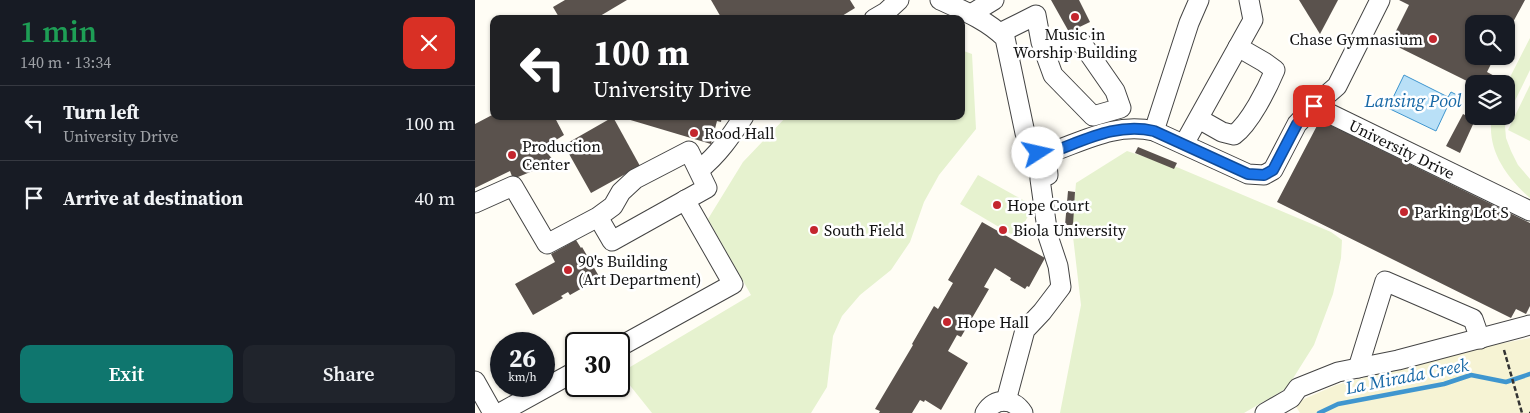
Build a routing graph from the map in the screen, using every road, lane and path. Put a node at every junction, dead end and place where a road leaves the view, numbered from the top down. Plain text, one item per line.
1 (899, 0) edge
2 (940, 0) edge
3 (993, 0) edge
4 (1199, 0) edge
5 (1249, 0) edge
6 (1380, 0) edge
7 (971, 14) junction
8 (881, 15) edge
9 (1000, 33) junction
10 (1041, 42) junction
11 (1238, 47) junction
12 (1314, 106) junction
13 (1199, 119) junction
14 (741, 120) edge
15 (1154, 131) junction
16 (1184, 144) junction
17 (1046, 154) junction
18 (699, 170) junction
19 (685, 200) junction
20 (475, 202) edge
21 (1530, 211) edge
22 (598, 217) junction
23 (1530, 325) edge
24 (1480, 339) junction
25 (630, 341) edge
26 (1502, 346) dead end
27 (1358, 368) junction
28 (565, 377) edge
29 (475, 381) edge
30 (1006, 401) junction
31 (493, 413) edge
32 (500, 413) edge
33 (985, 413) edge
34 (1023, 413) edge
35 (1265, 413) edge
36 (1522, 413) edge

1 - 8 street
2 - 7 street
3 - 7 street
4 - 15 street
5 - 11 street
6 - 12 street
7 - 9 street
9 - 10 street
9 - 17 street
10 - 10 street
11 - 13 street
11 - 13 street
12 - 16 street
12 - 21 street, University Drive
13 - 16 street
14 - 18 street
15 - 16 street
15 - 17 street
17 - 30 street
18 - 19 street
18 - 22 street
19 - 22 street
19 - 25 street
20 - 22 street
23 - 24 street
24 - 27 street
24 - 27 street
26 - 36 path
27 - 35 street
28 - 32 street
29 - 31 street
30 - 33 street
30 - 34 street

